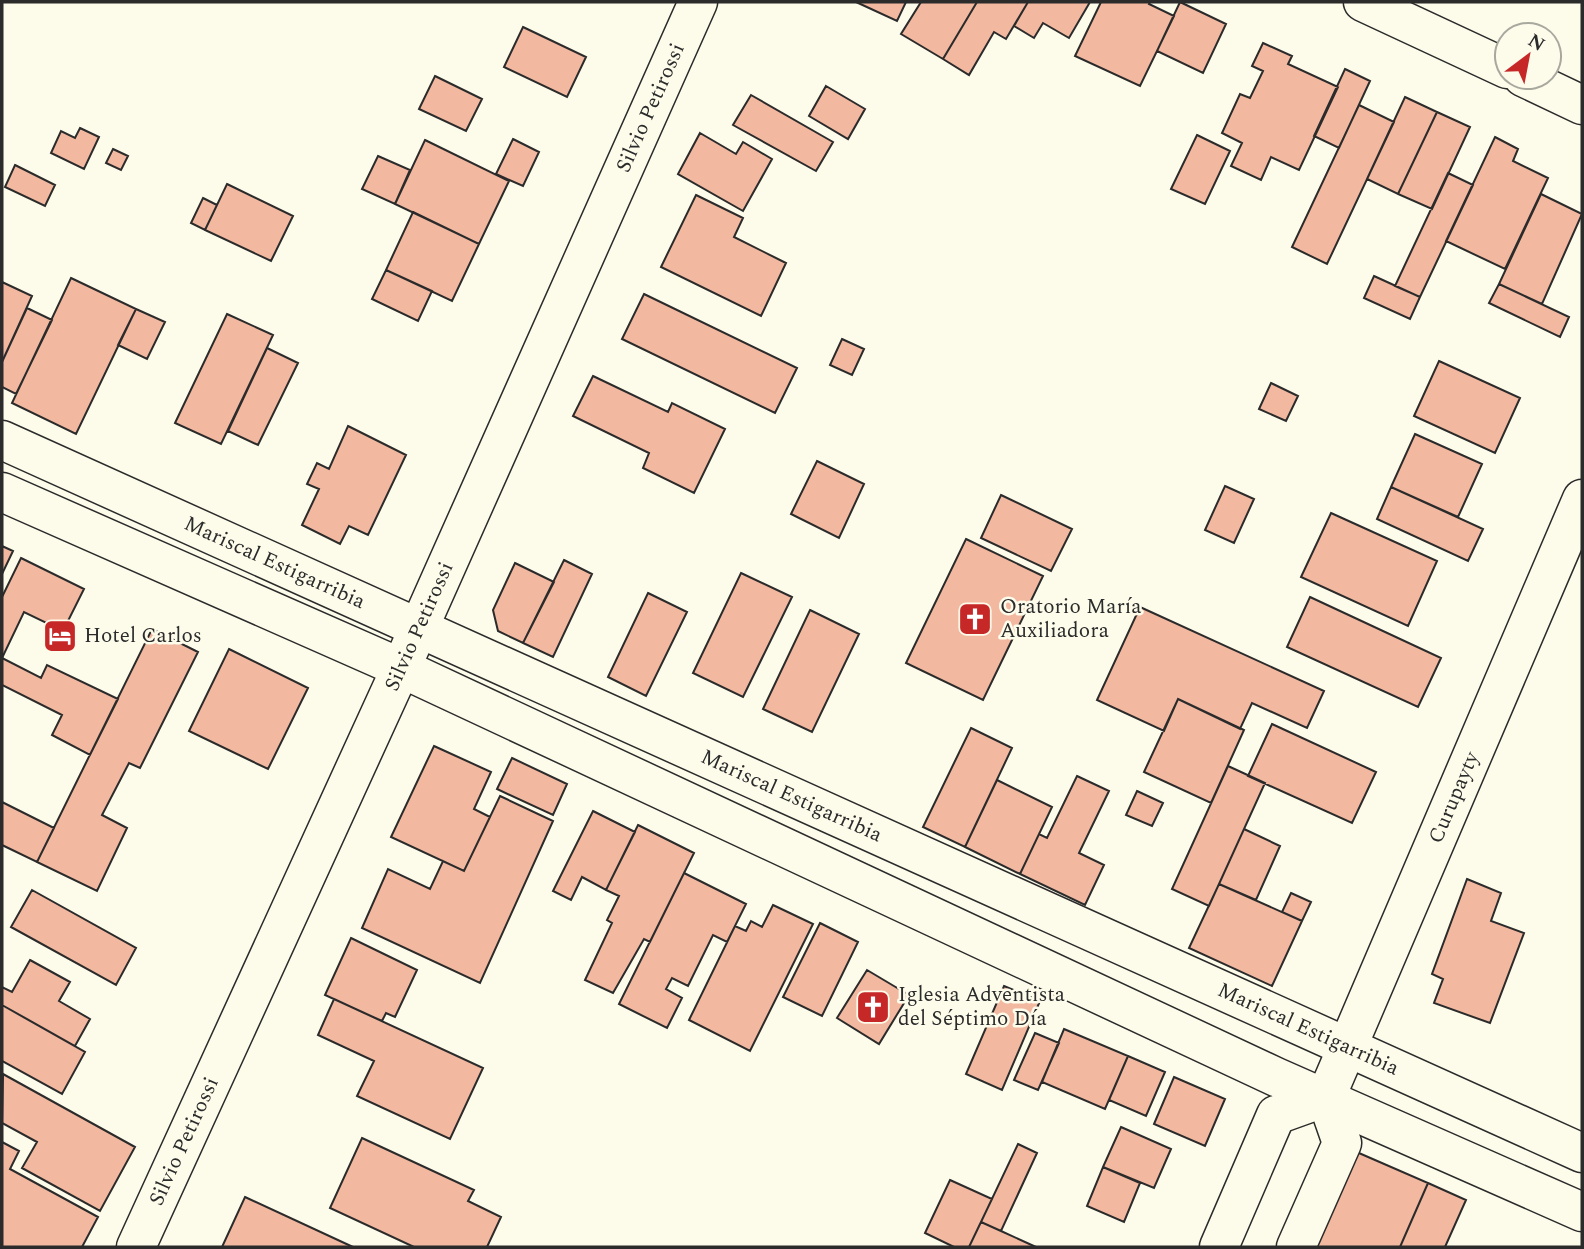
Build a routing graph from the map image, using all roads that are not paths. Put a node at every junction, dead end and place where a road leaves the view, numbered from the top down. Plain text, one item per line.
1 (698, 2) edge
2 (1363, 2) edge
3 (1493, 62) edge
4 (1552, 91) edge
5 (1582, 105) edge
6 (2, 440) edge
7 (2, 492) edge
8 (1582, 499) edge
9 (419, 628) junction
10 (401, 668) junction
11 (1345, 1048) junction
12 (1326, 1097) junction
13 (1582, 1153) edge
14 (1582, 1212) edge
15 (136, 1247) edge
16 (1219, 1247) edge
17 (1296, 1247) edge

1 - 9 street, Silvio Petirossi
2 - 3 street
4 - 5 street
6 - 9 street, Mariscal Estigarribia
7 - 10 street
8 - 11 street, Curupayty
9 - 10 street, Silvio Petirossi
9 - 11 street, Mariscal Estigarribia
10 - 12 street
10 - 15 street, Silvio Petirossi
11 - 12 street, Curupayty
11 - 13 street, Mariscal Estigarribia
12 - 14 street
12 - 16 street
12 - 17 street

